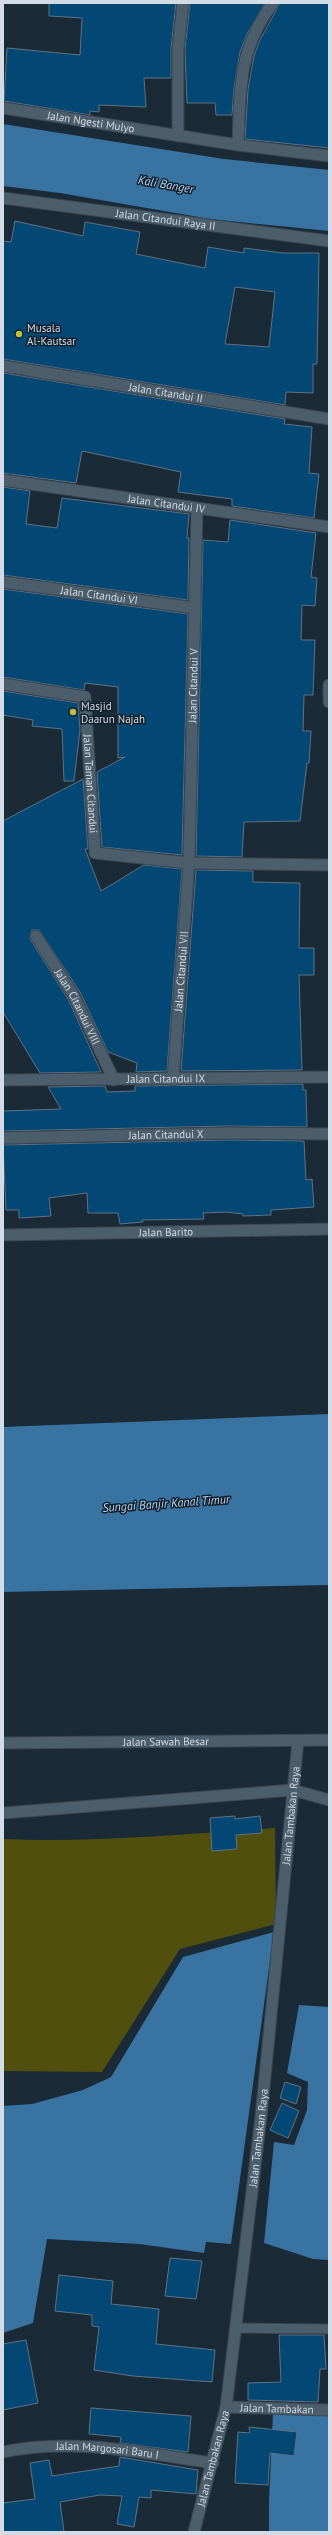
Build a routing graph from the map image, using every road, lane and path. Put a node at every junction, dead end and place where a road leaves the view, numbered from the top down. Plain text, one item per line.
1 (183, 3) edge
2 (273, 3) edge
3 (3, 108) edge
4 (178, 136) junction
5 (238, 145) junction
6 (329, 156) edge
7 (3, 198) edge
8 (329, 241) edge
9 (3, 366) edge
10 (329, 419) edge
11 (3, 480) edge
12 (196, 509) junction
13 (329, 527) edge
14 (3, 582) edge
15 (195, 608) junction
16 (3, 684) edge
17 (329, 685) edge
18 (329, 697) edge
19 (329, 702) edge
20 (189, 863) junction
21 (329, 865) edge
22 (36, 936) dead end
23 (329, 1077) edge
24 (3, 1080) edge
25 (114, 1080) junction
26 (173, 1080) junction
27 (329, 1134) edge
28 (3, 1138) edge
29 (329, 1229) edge
30 (3, 1235) edge
31 (298, 1740) junction
32 (329, 1740) edge
33 (3, 1743) edge
34 (294, 1790) junction
35 (329, 1800) edge
36 (3, 1813) edge
37 (236, 2328) junction
38 (329, 2329) edge
39 (226, 2408) junction
40 (329, 2410) edge
41 (3, 2452) edge
42 (212, 2463) junction
43 (194, 2532) edge

1 - 4 street
2 - 5 street
3 - 4 street, Jalan Ngesti Mulyo
4 - 5 street, Jalan Ngesti Mulyo
5 - 6 street, Jalan Ngesti Mulyo
7 - 8 street, Jalan Citandui Raya II
9 - 10 street, Jalan Citandui II
11 - 12 street, Jalan Citandui IV
12 - 13 street, Jalan Citandui IV
12 - 15 street, Jalan Citandui V
14 - 15 street, Jalan Citandui VI
15 - 20 street, Jalan Citandui V
16 - 20 street, Jalan Taman Citandui
17 - 18 street
18 - 19 street
20 - 21 street
20 - 26 street, Jalan Citandui VII
22 - 25 street, Jalan Citandui VIII
23 - 26 street, Jalan Citandui IX
24 - 25 street, Jalan Citandui IX
25 - 26 street, Jalan Citandui IX
27 - 28 street, Jalan Citandui X
29 - 30 street, Jalan Barito
31 - 32 street, Jalan Sawah Besar
31 - 33 street, Jalan Sawah Besar
31 - 34 street, Jalan Tambakan Raya
34 - 35 street
34 - 36 street
34 - 37 street, Jalan Tambakan Raya
37 - 38 lane
37 - 39 street, Jalan Tambakan Raya
39 - 40 street, Jalan Tambakan
39 - 42 street, Jalan Tambakan Raya
41 - 42 street, Jalan Margosari Baru I
42 - 43 street, Jalan Tambakan Raya

